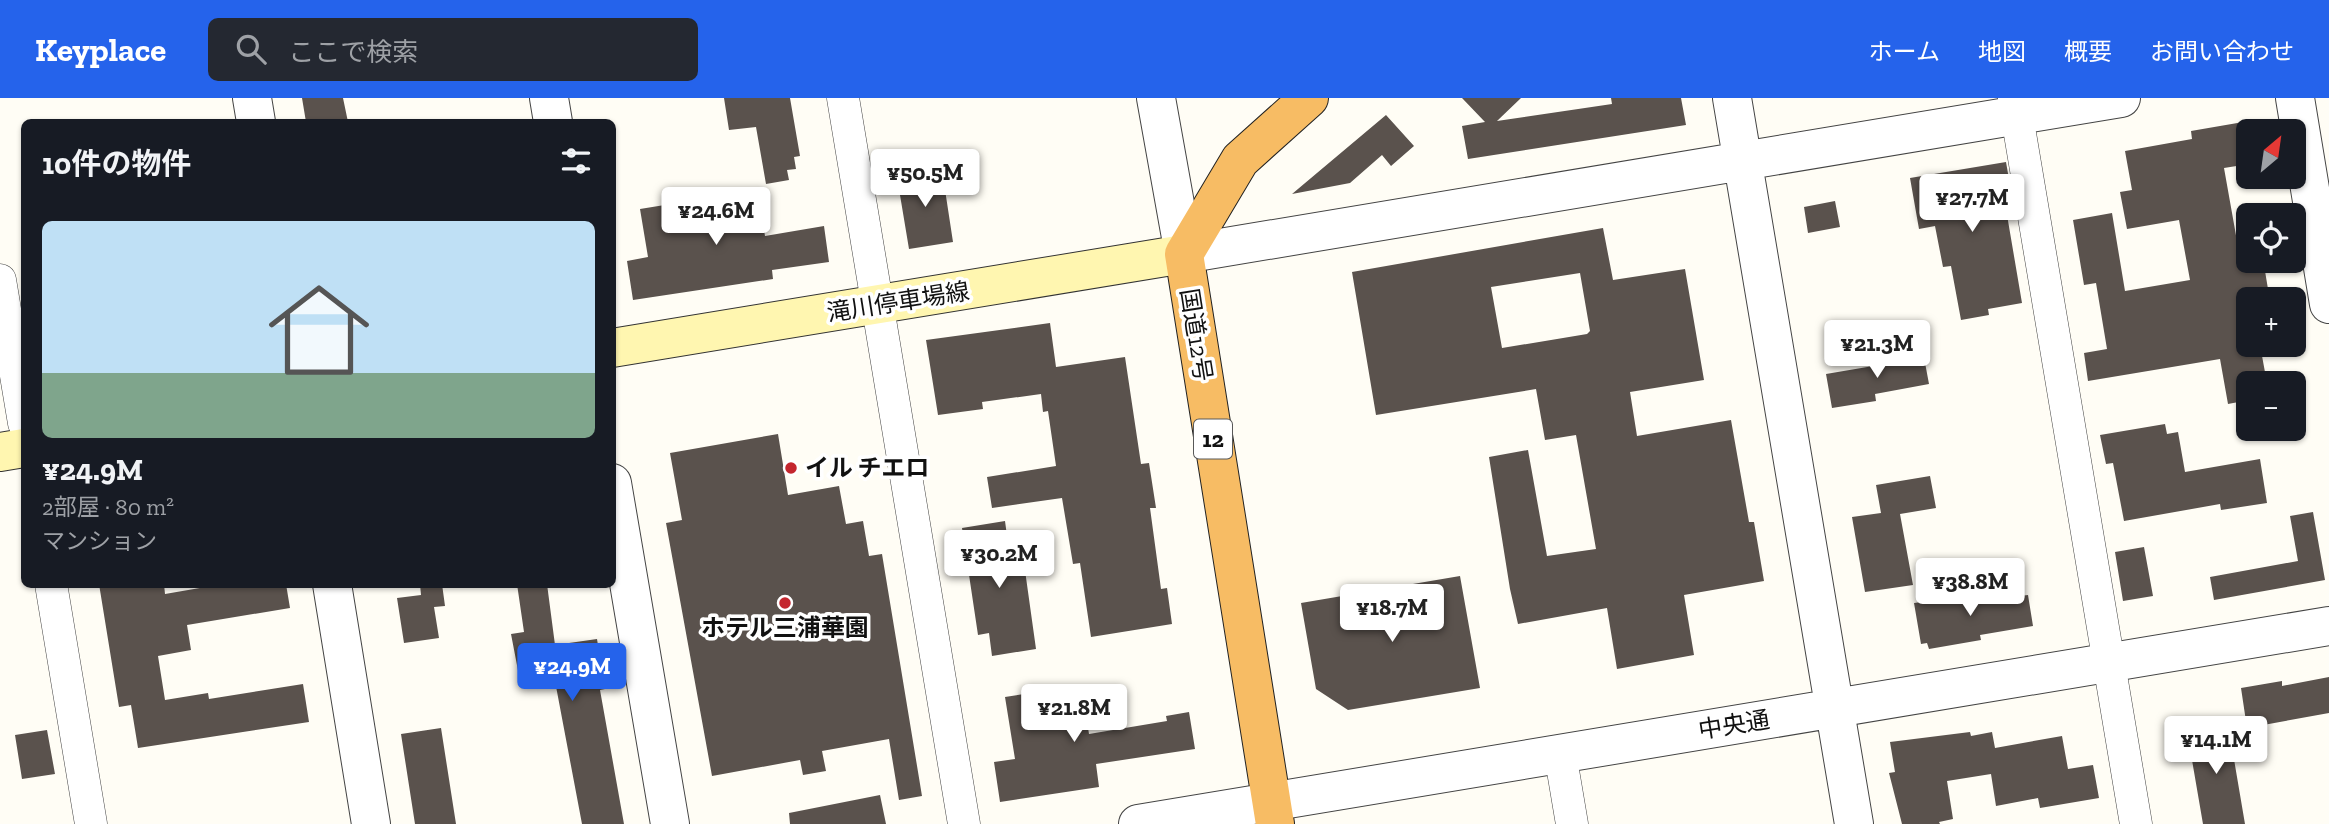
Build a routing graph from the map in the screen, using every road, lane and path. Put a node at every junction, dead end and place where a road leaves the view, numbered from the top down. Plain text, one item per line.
1 (252, 98) edge
2 (549, 98) edge
3 (843, 98) edge
4 (1156, 98) edge
5 (1310, 98) edge
6 (1732, 98) edge
7 (2121, 98) edge
8 (2295, 98) edge
9 (2015, 107) edge
10 (256, 119) edge
11 (552, 119) edge
12 (1742, 162) junction
13 (1184, 254) junction
14 (0, 280) edge
15 (2329, 303) edge
16 (877, 306) junction
17 (616, 347) edge
18 (21, 405) edge
19 (21, 448) edge
20 (0, 452) edge
21 (616, 507) edge
22 (52, 588) edge
23 (333, 588) edge
24 (2329, 626) edge
25 (2108, 663) junction
26 (1834, 708) junction
27 (1560, 753) junction
28 (1273, 813) edge
29 (91, 824) edge
30 (372, 824) edge
31 (670, 824) edge
32 (964, 824) edge
33 (1138, 824) edge
34 (1572, 824) edge
35 (1854, 824) edge
36 (2136, 824) edge

1 - 10 street
2 - 11 street
3 - 16 street
4 - 13 street
5 - 13 highway, 国道12号
6 - 12 street
7 - 9 street
8 - 15 street
9 - 12 street
9 - 25 street
12 - 13 street
12 - 26 street
13 - 16 main road, 滝川停車場線
13 - 28 highway, 国道12号 / 12
14 - 18 street
16 - 17 main road, 滝川停車場線
16 - 32 street
19 - 20 main road
21 - 31 street
22 - 29 street
23 - 30 street
24 - 25 street, 中央通
25 - 26 street, 中央通
25 - 36 street
26 - 27 street, 中央通
26 - 35 street
27 - 28 street, 中央通
27 - 34 street
28 - 33 street, 中央通

